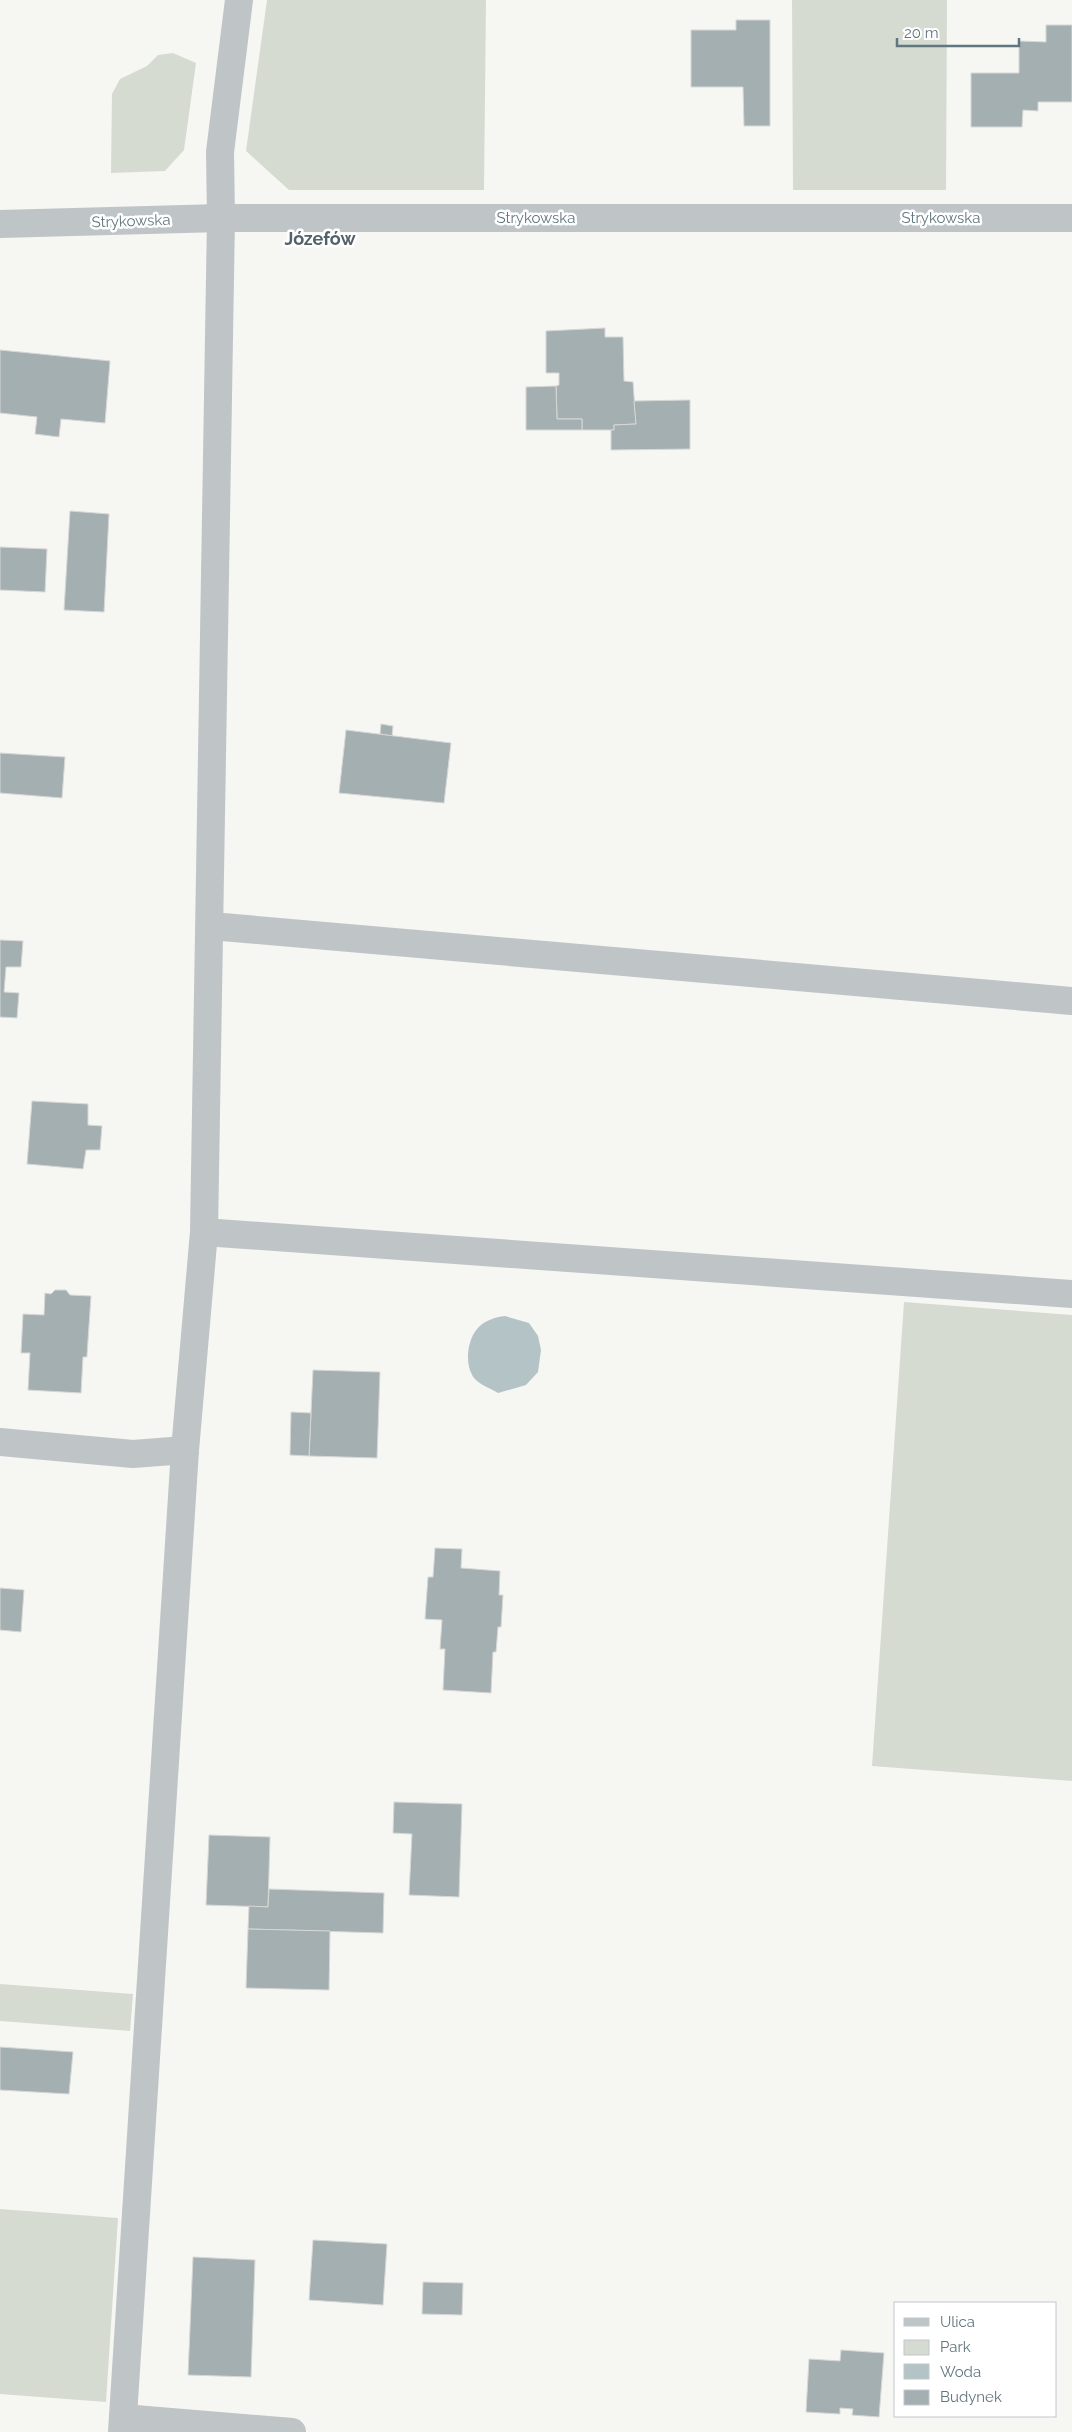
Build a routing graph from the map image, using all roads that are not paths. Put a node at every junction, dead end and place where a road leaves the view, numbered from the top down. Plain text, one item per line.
1 (239, 0) edge
2 (221, 218) junction
3 (1072, 218) edge
4 (0, 224) edge
5 (210, 926) junction
6 (1072, 1001) edge
7 (204, 1232) junction
8 (1072, 1294) edge
9 (0, 1442) edge
10 (185, 1450) junction
11 (122, 2425) edge
12 (292, 2432) edge

1 - 2 street
2 - 3 street, Strykowska
2 - 4 street, Strykowska
2 - 5 street
5 - 6 street
5 - 7 street
7 - 8 street
7 - 10 street
9 - 10 street
10 - 11 street
11 - 12 street

